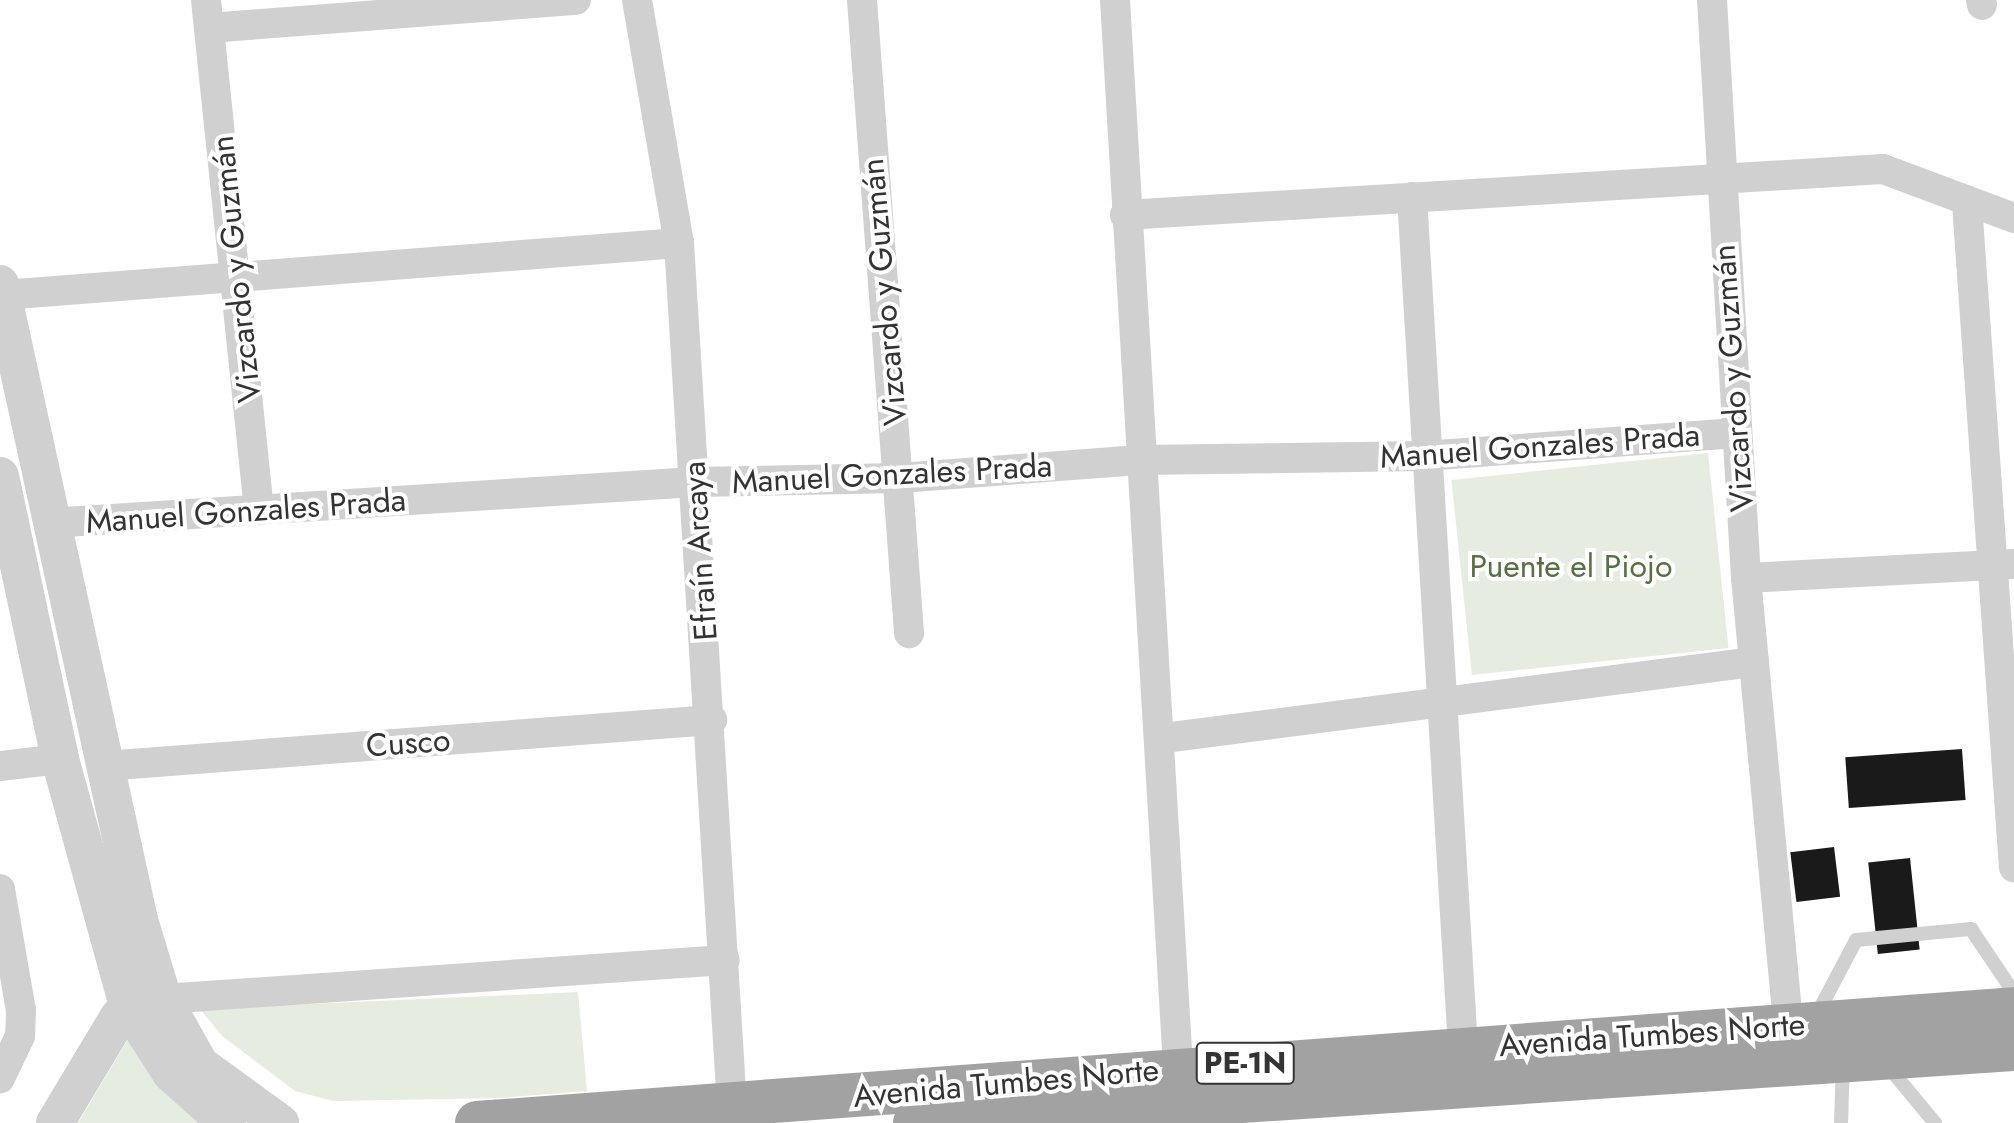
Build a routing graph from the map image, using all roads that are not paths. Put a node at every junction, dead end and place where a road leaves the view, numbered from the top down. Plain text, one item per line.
1 (576, 0) edge
2 (637, 0) edge
3 (862, 0) edge
4 (1115, 0) edge
5 (1712, 0) edge
6 (207, 14) edge
7 (1720, 178) junction
8 (1412, 197) junction
9 (1967, 204) junction
10 (1125, 215) junction
11 (2014, 218) edge
12 (679, 243) junction
13 (239, 275) junction
14 (1, 290) edge
15 (1736, 433) junction
16 (1424, 456) junction
17 (1139, 460) junction
18 (0, 476) edge
19 (900, 478) junction
20 (695, 482) junction
21 (259, 510) junction
22 (49, 523) junction
23 (2004, 564) edge
24 (1746, 578) junction
25 (909, 633) dead end
26 (1754, 662) junction
27 (1446, 703) junction
28 (712, 720) junction
29 (1164, 738) junction
30 (60, 759) junction
31 (0, 766) edge
32 (104, 766) junction
33 (2014, 867) edge
34 (0, 889) edge
35 (725, 960) junction
36 (2014, 993) edge
37 (146, 1002) junction
38 (2014, 1009) edge
39 (1800, 1025) junction
40 (1463, 1047) junction
41 (2014, 1049) edge
42 (1862, 1059) junction
43 (1178, 1068) junction
44 (0, 1078) edge
45 (732, 1106) junction
46 (55, 1123) edge
47 (227, 1123) edge
48 (280, 1123) edge
49 (477, 1123) edge
50 (915, 1123) edge
51 (1841, 1123) edge
52 (1935, 1123) edge

1 - 6 street, Vizcardo y Guzmán
2 - 12 street, Efraín Arcaya
3 - 19 street, Vizcardo y Guzmán
4 - 10 street
5 - 7 street, Vizcardo y Guzmán
6 - 13 street, Vizcardo y Guzmán
7 - 8 street
7 - 9 street
7 - 15 street, Vizcardo y Guzmán
8 - 10 street
8 - 16 street
9 - 11 street
9 - 23 street
10 - 17 street
12 - 13 street
12 - 20 street, Efraín Arcaya
13 - 14 street
13 - 21 street, Vizcardo y Guzmán
14 - 22 street
15 - 16 street, Manuel Gonzales Prada
15 - 24 street, Vizcardo y Guzmán
16 - 17 street, Manuel Gonzales Prada
16 - 27 street
17 - 19 street, Manuel Gonzales Prada
17 - 29 street
18 - 30 street
19 - 20 street, Manuel Gonzales Prada
19 - 25 street, Vizcardo y Guzmán
20 - 21 street, Manuel Gonzales Prada
20 - 28 street, Efraín Arcaya
21 - 22 street, Manuel Gonzales Prada
22 - 32 street
23 - 24 street
23 - 33 street
24 - 26 street, Vizcardo y Guzmán
26 - 27 street
26 - 39 street, Vizcardo y Guzmán
27 - 29 street
27 - 40 street
28 - 32 street, Cusco
28 - 35 street, Efraín Arcaya
29 - 43 street
30 - 31 street
30 - 37 street
32 - 37 street
34 - 44 street
35 - 37 street
35 - 45 street, Efraín Arcaya
36 - 39 lane
37 - 46 street
37 - 47 street
37 - 48 street
38 - 39 highway, Avenida Tumbes Norte / PE-1N
39 - 40 highway, Avenida Tumbes Norte / PE-1N
40 - 43 highway, Avenida Tumbes Norte / PE-1N
41 - 42 highway, Avenida Tumbes Norte / PE-1N
42 - 50 highway, Avenida Tumbes Norte / PE-1N
42 - 51 lane
42 - 52 lane
43 - 45 highway, Avenida Tumbes Norte / PE-1N
45 - 49 highway, Avenida Tumbes Norte / PE-1N

